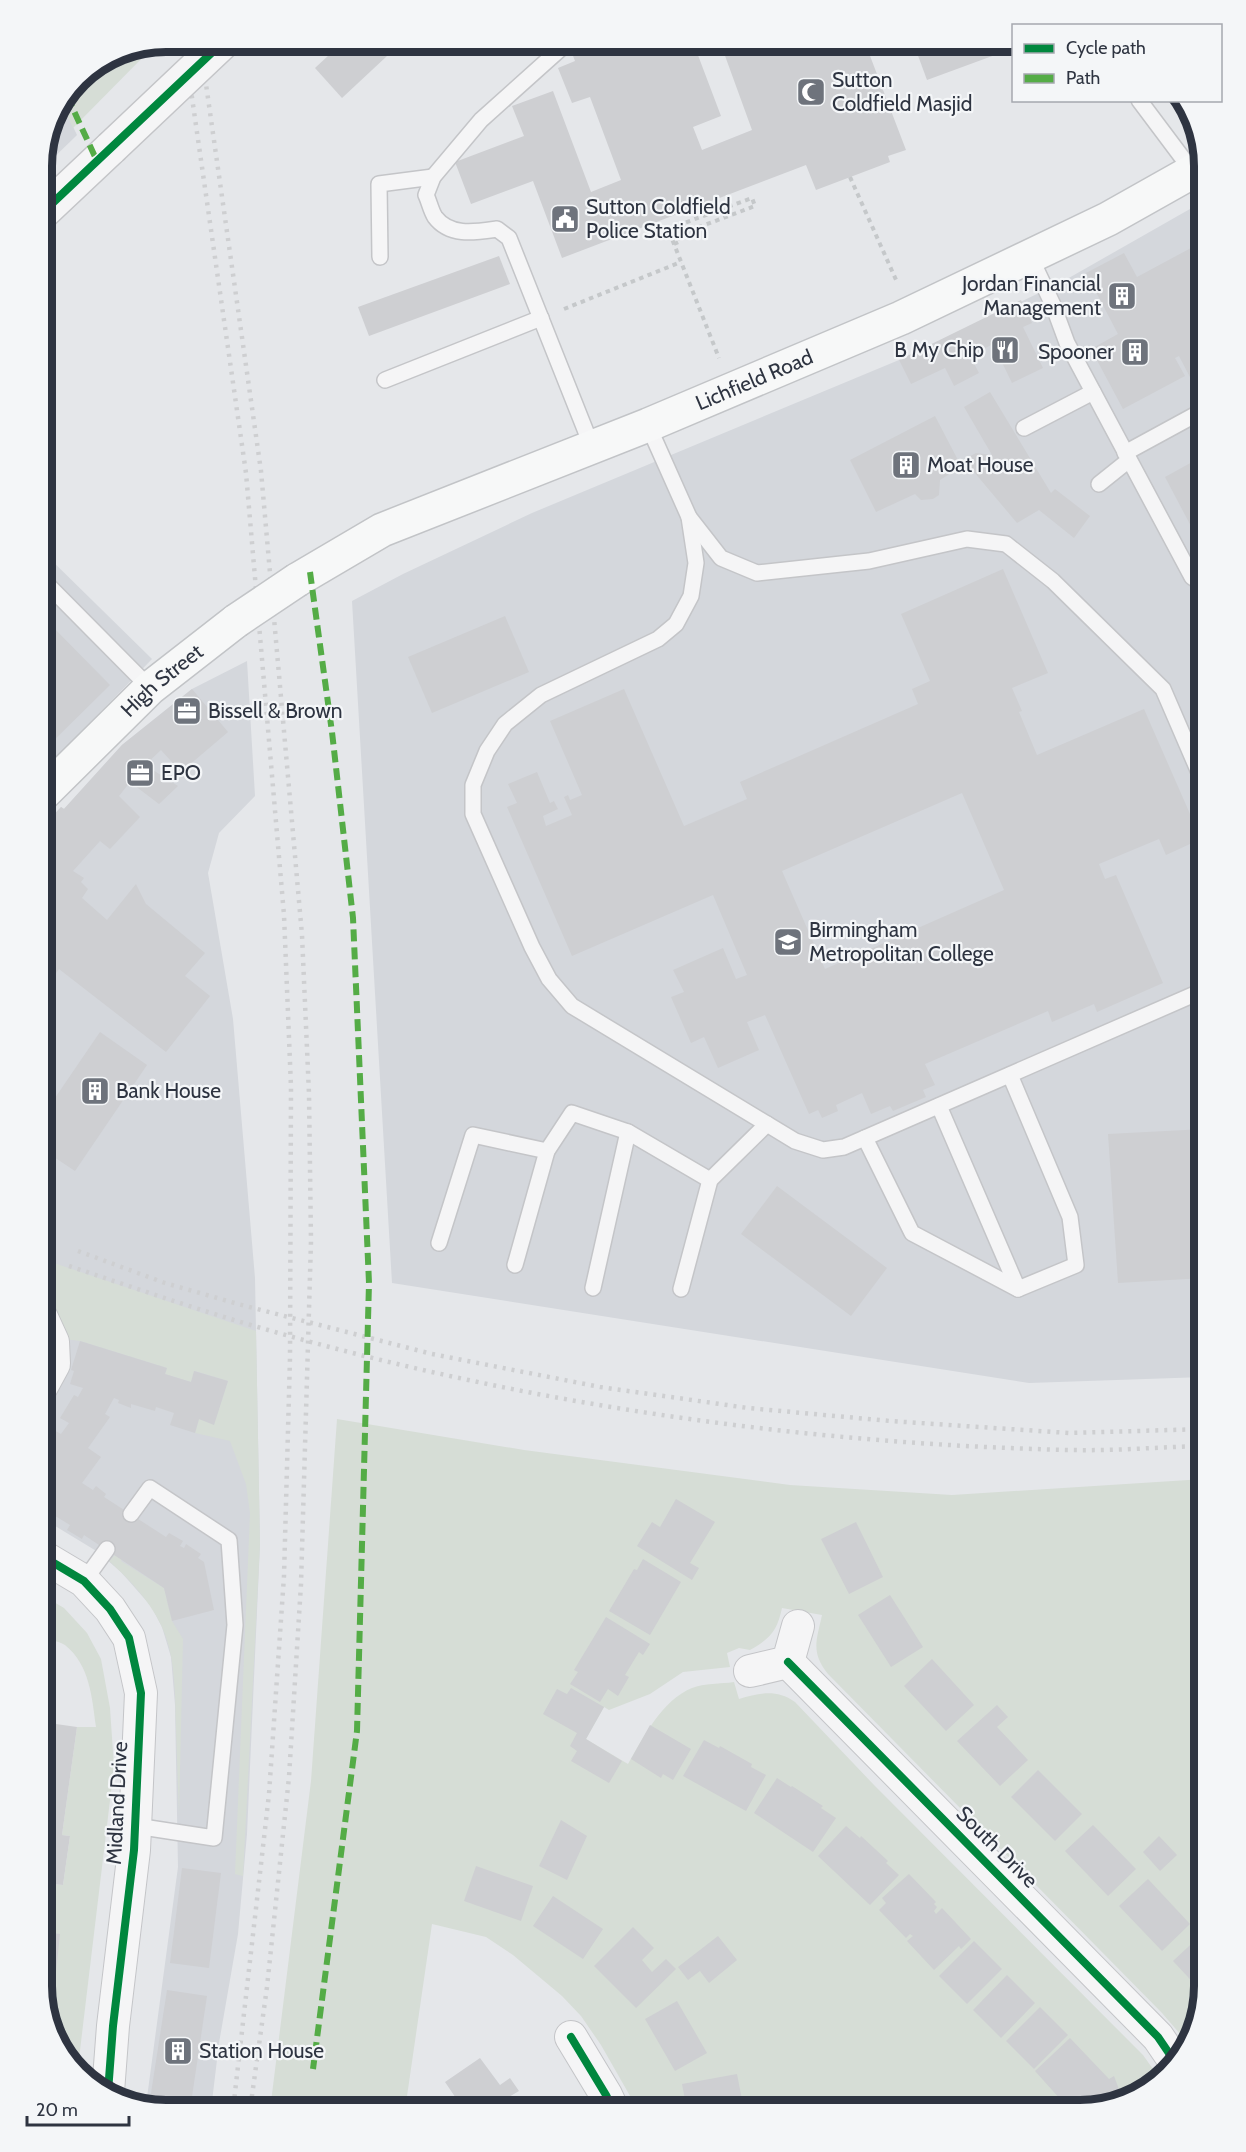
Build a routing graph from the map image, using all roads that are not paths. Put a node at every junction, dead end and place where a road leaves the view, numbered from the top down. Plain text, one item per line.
1 (211, 53) edge
2 (556, 53) edge
3 (1141, 102) edge
4 (1193, 162) edge
5 (1193, 172) edge
6 (433, 177) junction
7 (53, 203) edge
8 (1030, 256) junction
9 (380, 257) dead end
10 (541, 318) junction
11 (385, 380) dead end
12 (1093, 392) junction
13 (1193, 417) edge
14 (648, 425) junction
15 (1024, 428) dead end
16 (592, 447) junction
17 (1127, 456) junction
18 (1100, 484) dead end
19 (689, 517) junction
20 (1193, 566) edge
21 (297, 580) joint
22 (53, 590) edge
23 (150, 688) junction
24 (1193, 758) edge
25 (53, 784) edge
26 (1193, 995) edge
27 (1010, 1075) junction
28 (939, 1106) junction
29 (767, 1124) junction
30 (628, 1132) junction
31 (865, 1138) junction
32 (547, 1151) junction
33 (710, 1180) junction
34 (440, 1244) dead end
35 (516, 1265) dead end
36 (593, 1288) dead end
37 (681, 1289) dead end
38 (1018, 1289) junction
39 (52, 1341) edge
40 (52, 1367) edge
41 (131, 1514) dead end
42 (106, 1549) dead end
43 (52, 1562) edge
44 (84, 1581) junction
45 (798, 1626) dead end
46 (788, 1662) junction
47 (750, 1671) dead end
48 (136, 1826) junction
49 (570, 2037) dead end
50 (1170, 2054) edge
51 (109, 2084) edge
52 (608, 2099) edge

1 - 7 street, bridge
2 - 6 lane
3 - 4 lane
5 - 8 main road, Lichfield Road
6 - 9 lane
6 - 10 lane
8 - 12 lane
8 - 14 main road, Lichfield Road
10 - 11 lane
10 - 16 lane
12 - 15 lane
12 - 17 lane
13 - 17 lane
14 - 16 main road, Lichfield Road
14 - 19 lane
16 - 21 main road, Lichfield Road
17 - 18 lane
17 - 20 lane
19 - 24 lane
19 - 29 lane
21 - 23 main road, High Street, bridge
22 - 23 lane
23 - 25 main road, High Street
26 - 27 lane
27 - 28 lane
27 - 38 lane
28 - 31 lane
28 - 38 lane
29 - 31 lane
29 - 33 lane
30 - 32 lane
30 - 33 lane
30 - 36 lane
31 - 38 lane
32 - 34 lane
32 - 35 lane
33 - 37 lane
39 - 40 street
41 - 48 lane
42 - 44 lane
43 - 44 street, Midland Drive
44 - 48 street, Midland Drive
45 - 46 street
46 - 47 street
46 - 50 street, South Drive
48 - 51 street, Midland Drive
49 - 52 street

